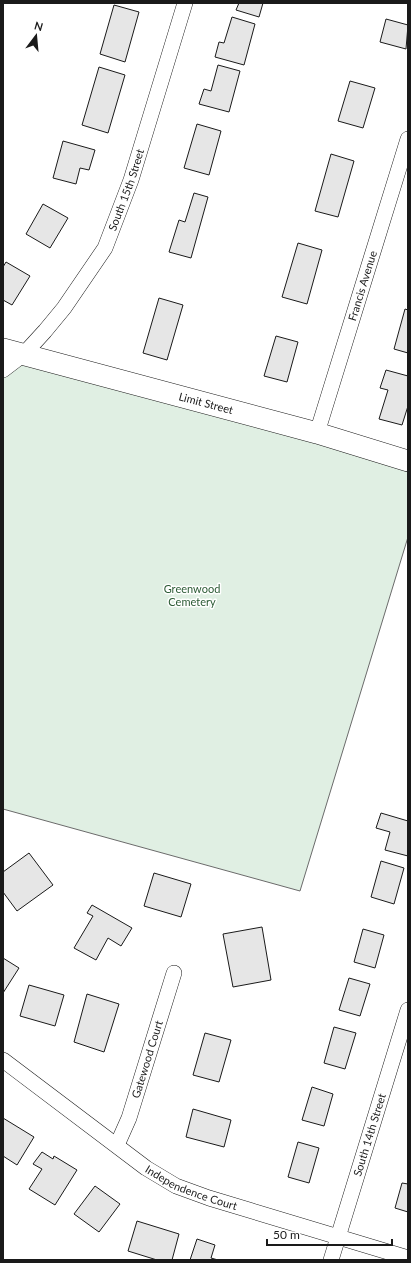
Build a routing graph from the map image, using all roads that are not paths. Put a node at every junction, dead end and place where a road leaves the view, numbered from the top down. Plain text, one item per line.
1 (185, 3) edge
2 (408, 139) edge
3 (3, 349) edge
4 (24, 354) junction
5 (3, 370) edge
6 (317, 433) junction
7 (408, 461) edge
8 (174, 973) dead end
9 (408, 1010) edge
10 (3, 1060) edge
11 (117, 1145) junction
12 (339, 1236) junction
13 (408, 1258) edge
14 (331, 1260) edge

1 - 4 street, South 15th Street
2 - 6 street, Francis Avenue
3 - 4 street, Limit Street
4 - 5 street, South 15th Street
4 - 6 street, Limit Street
6 - 7 street, Limit Street
8 - 11 street, Gatewood Court
9 - 12 street, South 14th Street
10 - 11 street, Independence Court
11 - 12 street, Independence Court
12 - 13 street, Independence Court
12 - 14 street, South 14th Street

